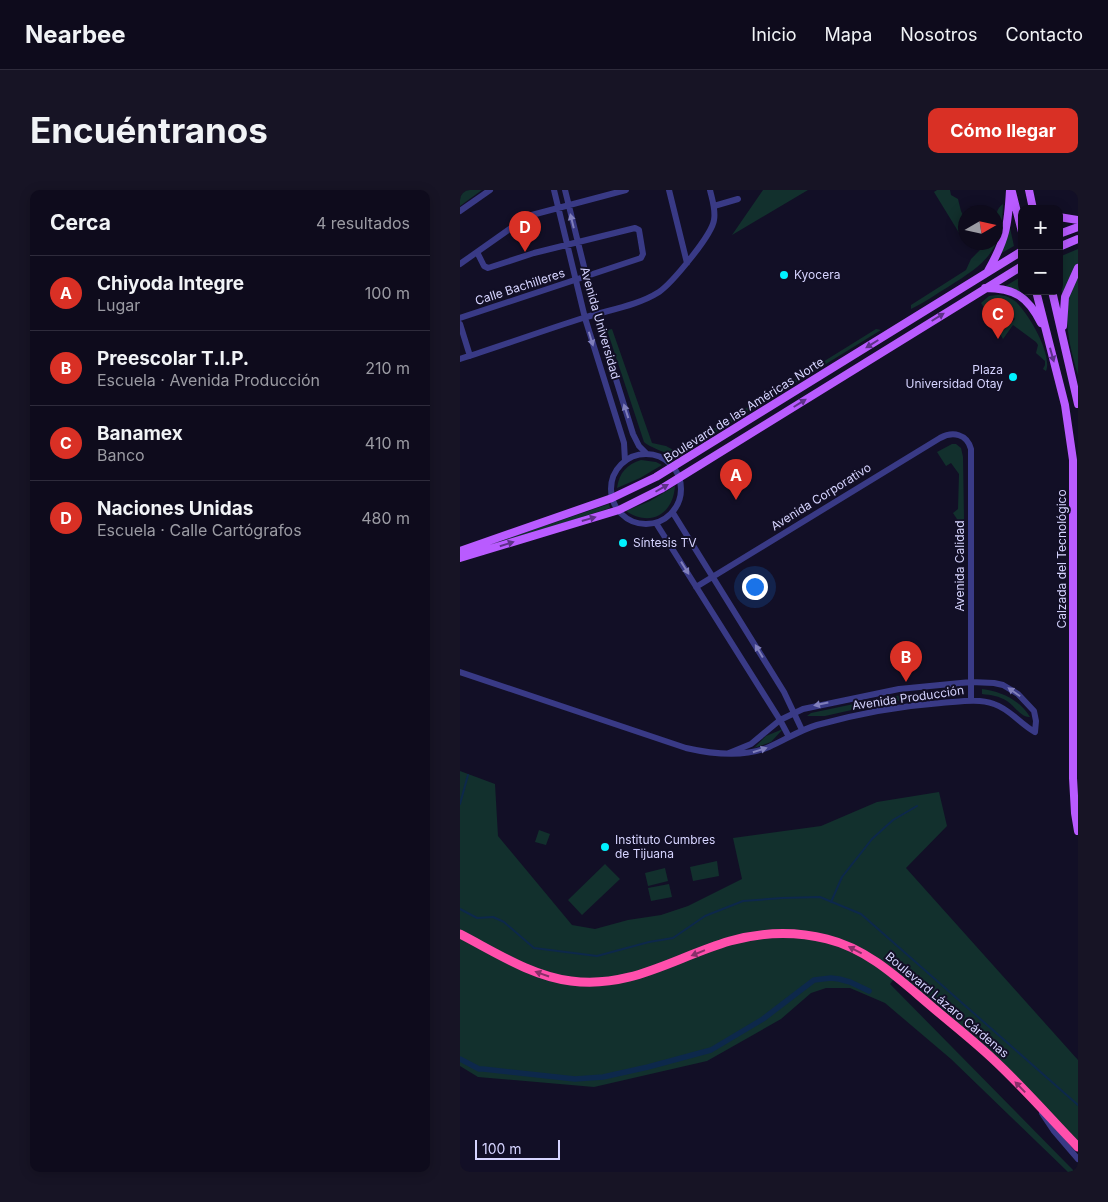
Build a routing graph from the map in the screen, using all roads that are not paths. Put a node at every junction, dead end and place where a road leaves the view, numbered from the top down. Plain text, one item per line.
1 (490, 190) edge
2 (554, 190) edge
3 (565, 190) edge
4 (626, 190) edge
5 (669, 190) edge
6 (710, 190) edge
7 (1011, 190) edge
8 (1029, 190) edge
9 (1035, 190) edge
10 (738, 200) dead end
11 (568, 204) junction
12 (1034, 205) edge
13 (1034, 205) edge
14 (714, 206) junction
15 (558, 207) junction
16 (460, 211) edge
17 (1018, 217) edge
18 (1063, 218) edge
19 (1078, 220) edge
20 (1078, 227) edge
21 (1063, 233) edge
22 (1078, 238) edge
23 (578, 243) junction
24 (568, 245) junction
25 (1063, 245) edge
26 (477, 252) junction
27 (1018, 253) edge
28 (687, 263) junction
29 (460, 264) edge
30 (1018, 268) edge
31 (1078, 268) edge
32 (987, 272) junction
33 (586, 277) junction
34 (576, 280) junction
35 (983, 288) junction
36 (1037, 295) edge
37 (1053, 295) edge
38 (596, 315) junction
39 (460, 318) edge
40 (585, 318) junction
41 (460, 324) edge
42 (1046, 335) junction
43 (1062, 338) junction
44 (470, 356) junction
45 (460, 359) edge
46 (1078, 404) edge
47 (756, 415) junction
48 (762, 426) junction
49 (959, 435) joint
50 (647, 454) junction
51 (625, 461) junction
52 (674, 467) junction
53 (680, 478) junction
54 (612, 498) junction
55 (618, 510) junction
56 (673, 513) junction
57 (656, 523) junction
58 (460, 551) edge
59 (460, 558) edge
60 (713, 576) junction
61 (696, 587) junction
62 (460, 672) edge
63 (971, 682) junction
64 (971, 701) junction
65 (794, 712) junction
66 (780, 720) junction
67 (802, 730) junction
68 (789, 737) junction
69 (729, 753) junction
70 (1078, 831) edge
71 (460, 934) edge
72 (1037, 1104) junction
73 (1078, 1148) edge
74 (1078, 1159) edge

1 - 16 street
2 - 15 street, Avenida Universidad
3 - 11 street, Avenida Universidad
4 - 11 street
5 - 28 street
6 - 14 street
7 - 17 main road
7 - 32 main road
8 - 12 main road
9 - 13 street
10 - 14 street
11 - 15 street
23 -> 11 street, Avenida Universidad
14 - 28 street
15 - 24 street, Avenida Universidad
15 - 26 street
18 - 19 main road
20 - 21 main road
22 - 25 main road
23 - 24 street
23 - 33 street, Avenida Universidad
23 - 33 street, Calle Bachilleres
24 - 26 street
24 - 34 street, Avenida Universidad
26 - 29 street
27 - 32 main road, Boulevard de las Américas Norte
28 - 38 street
30 - 35 main road, Boulevard de las Américas Norte
31 - 43 main road
32 -> 47 main road, Boulevard de las Américas Norte
33 - 34 street, Calle Bachilleres
33 - 38 street, Avenida Universidad
34 - 39 street, Calle Bachilleres
34 - 40 street, Avenida Universidad
35 - 42 main road
48 -> 35 main road, Boulevard de las Américas Norte
36 - 42 main road, Calzada del Tecnológico
37 - 43 main road
38 - 40 street
50 -> 38 street, Avenida Universidad
40 - 44 street
40 -> 51 street, Avenida Universidad
41 - 44 street
42 -> 70 main road, Calzada del Tecnológico
43 - 46 main road
44 - 45 street
47 - 48 main road
47 - 52 main road, Boulevard de las Américas Norte
48 - 53 main road, Boulevard de las Américas Norte
49 - 60 street, Avenida Corporativo
49 - 63 street, Avenida Calidad
50 - 51 street
50 - 52 street
51 - 54 street
52 - 53 street
52 - 54 main road, Boulevard de las Américas Norte
55 -> 53 main road, Boulevard de las Américas Norte
53 - 56 street
54 - 55 street
54 - 58 main road, Boulevard de las Américas Norte
55 - 57 street
59 -> 55 main road, Boulevard de las Américas Norte
56 - 57 street
56 - 60 street
57 -> 61 street
60 - 61 street, Avenida Corporativo
65 -> 60 street
61 - 66 street
62 - 69 street, Avenida Producción
63 - 64 street, Avenida Calidad
64 -> 63 street, Avenida Producción
63 -> 65 street, Avenida Producción
64 - 67 street, Avenida Producción
65 - 66 street, Avenida Producción
65 - 67 street
66 - 68 street
66 - 69 street, Avenida Producción
67 - 68 street, Avenida Producción
69 -> 68 street, Avenida Producción
72 -> 71 highway, Boulevard Lázaro Cárdenas
72 - 73 highway, Boulevard Lázaro Cárdenas
72 - 74 street

